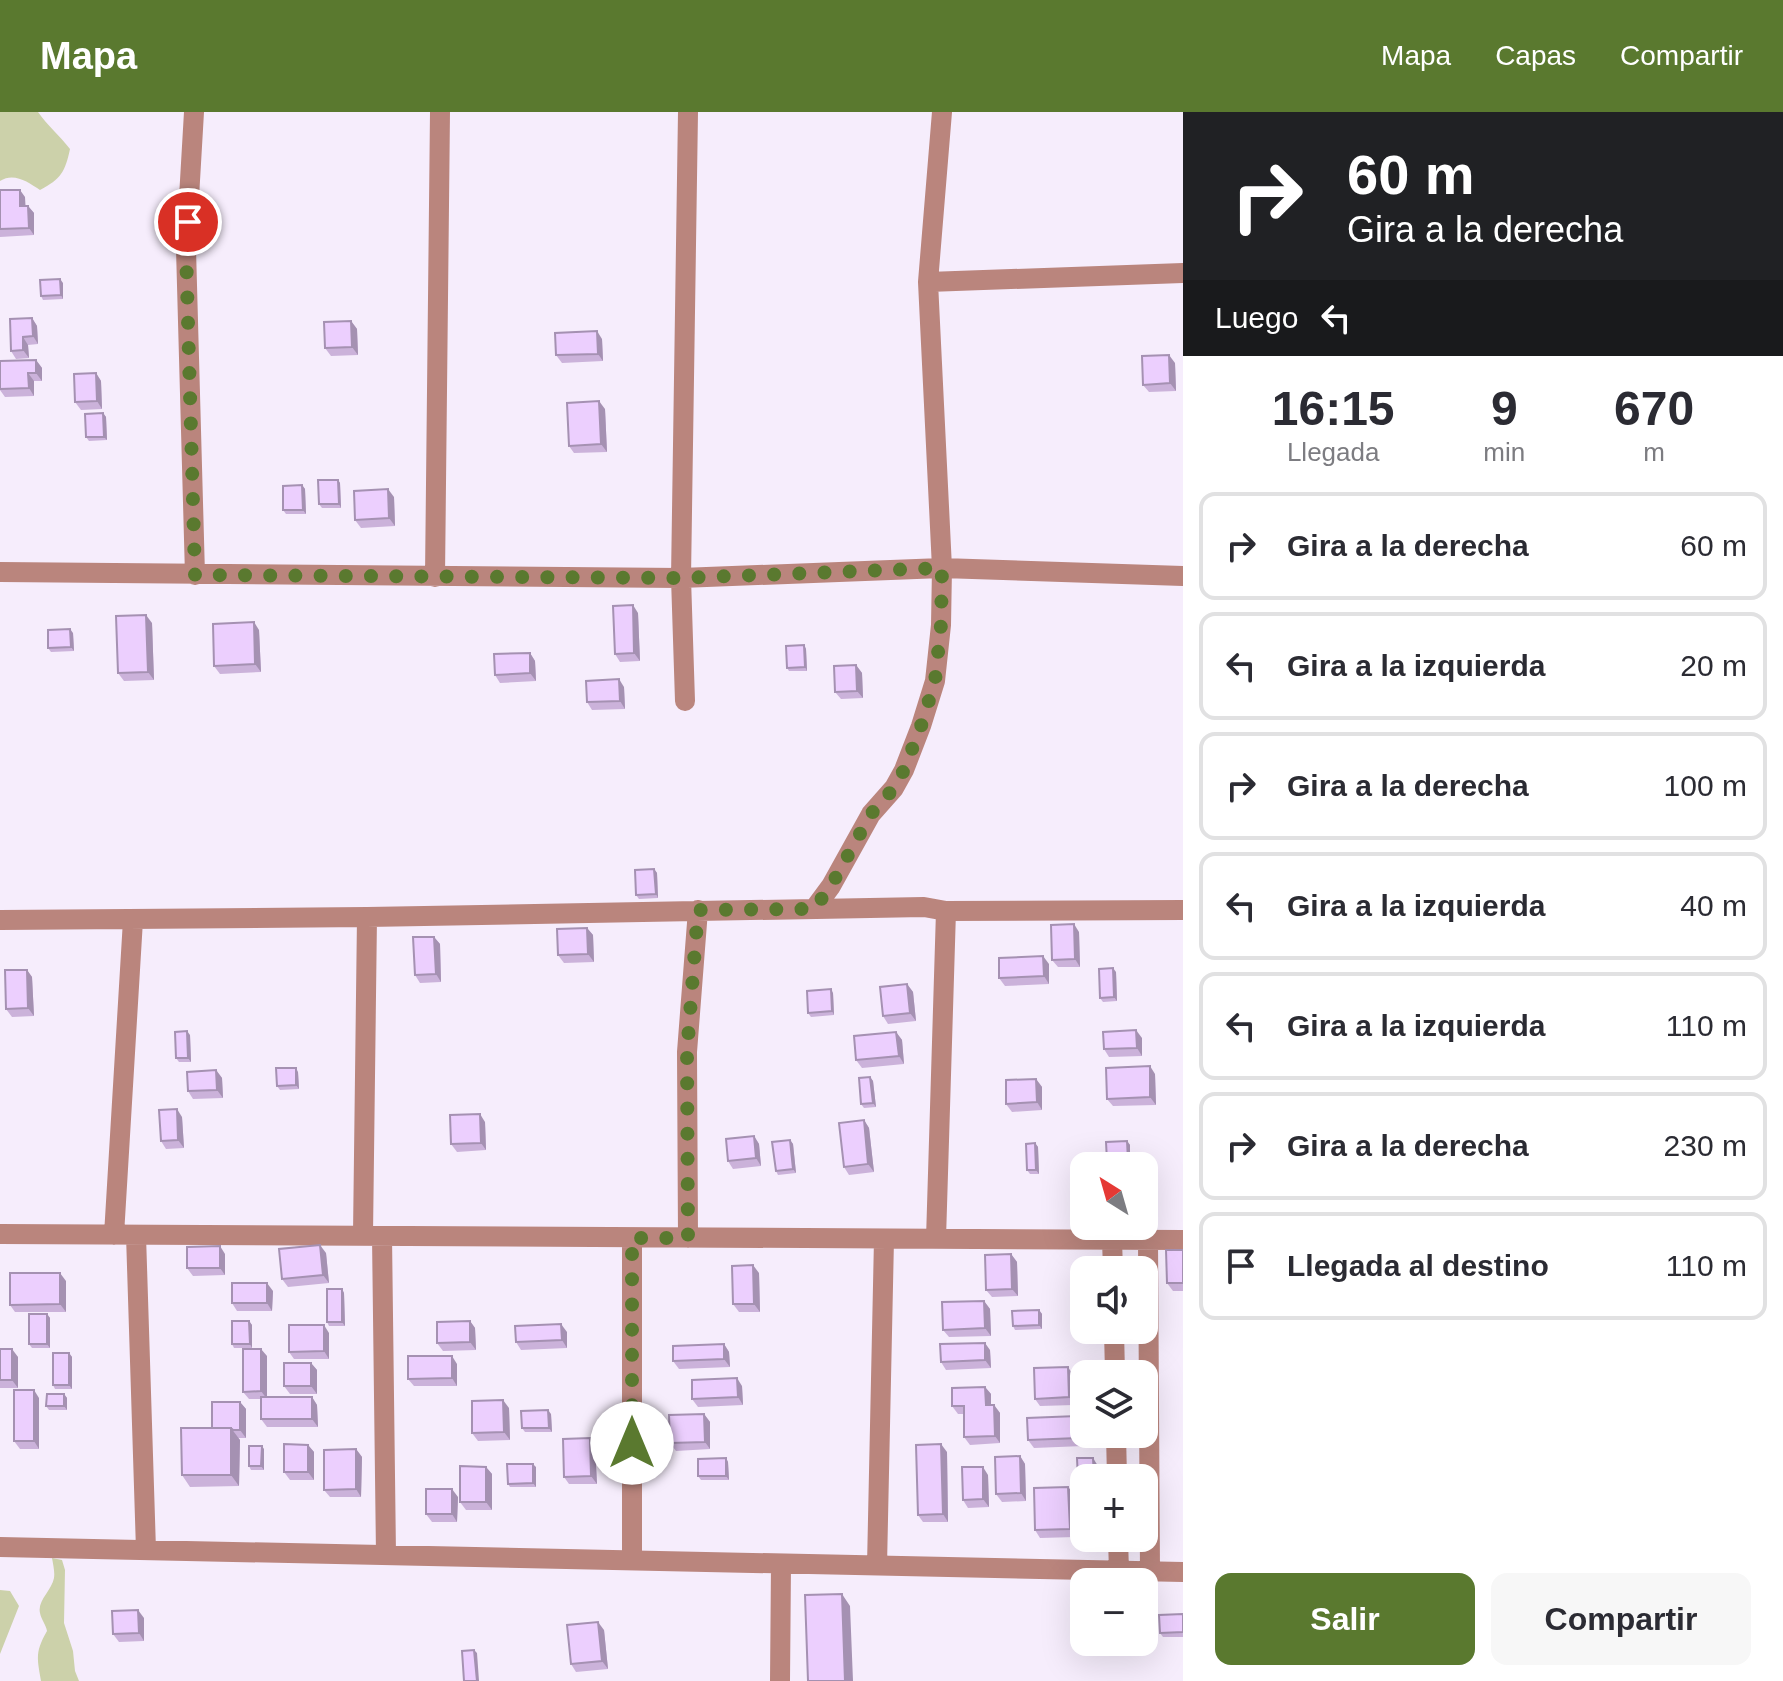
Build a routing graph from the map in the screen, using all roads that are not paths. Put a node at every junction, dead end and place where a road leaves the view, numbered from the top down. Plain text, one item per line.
1 (194, 112) edge
2 (440, 112) edge
3 (688, 112) edge
4 (942, 112) edge
5 (1183, 273) edge
6 (928, 282) junction
7 (942, 568) junction
8 (0, 572) edge
9 (195, 575) junction
10 (1183, 576) edge
11 (435, 577) junction
12 (681, 578) junction
13 (685, 701) dead end
14 (814, 909) junction
15 (698, 910) junction
16 (1183, 910) edge
17 (946, 911) junction
18 (367, 917) junction
19 (0, 920) edge
20 (133, 920) junction
21 (0, 1234) edge
22 (114, 1235) junction
23 (136, 1235) junction
24 (372, 1236) junction
25 (632, 1238) junction
26 (688, 1238) junction
27 (884, 1239) junction
28 (936, 1239) junction
29 (1070, 1240) edge
30 (1112, 1240) edge
31 (1148, 1240) edge
32 (1158, 1240) edge
33 (1183, 1240) edge
34 (1113, 1256) edge
35 (0, 1547) edge
36 (146, 1550) junction
37 (386, 1555) junction
38 (632, 1561) junction
39 (781, 1564) junction
40 (877, 1566) junction
41 (1150, 1568) edge
42 (1070, 1571) edge
43 (1158, 1572) edge
44 (1183, 1572) edge
45 (780, 1681) edge

1 - 9 street
2 - 11 street
3 - 12 street
4 - 6 street
5 - 6 street
6 - 7 street
7 - 10 street
7 - 12 street
7 - 14 street
8 - 9 street
9 - 11 street
11 - 12 street
12 - 13 street
14 - 15 street
14 - 17 street
15 - 18 street
15 - 26 street
16 - 17 street
17 - 28 street
18 - 20 street
18 - 24 street
19 - 20 street
20 - 22 street
21 - 22 street
22 - 23 street
23 - 24 street
23 - 36 street
24 - 25 street
24 - 37 street
25 - 26 street
25 - 38 street
26 - 27 street
27 - 28 street
27 - 40 street
28 - 29 street
30 - 34 street
31 - 41 street
32 - 33 street
35 - 36 street
36 - 37 street
37 - 38 street
38 - 39 street
39 - 40 street
39 - 45 street
40 - 42 street
43 - 44 street

